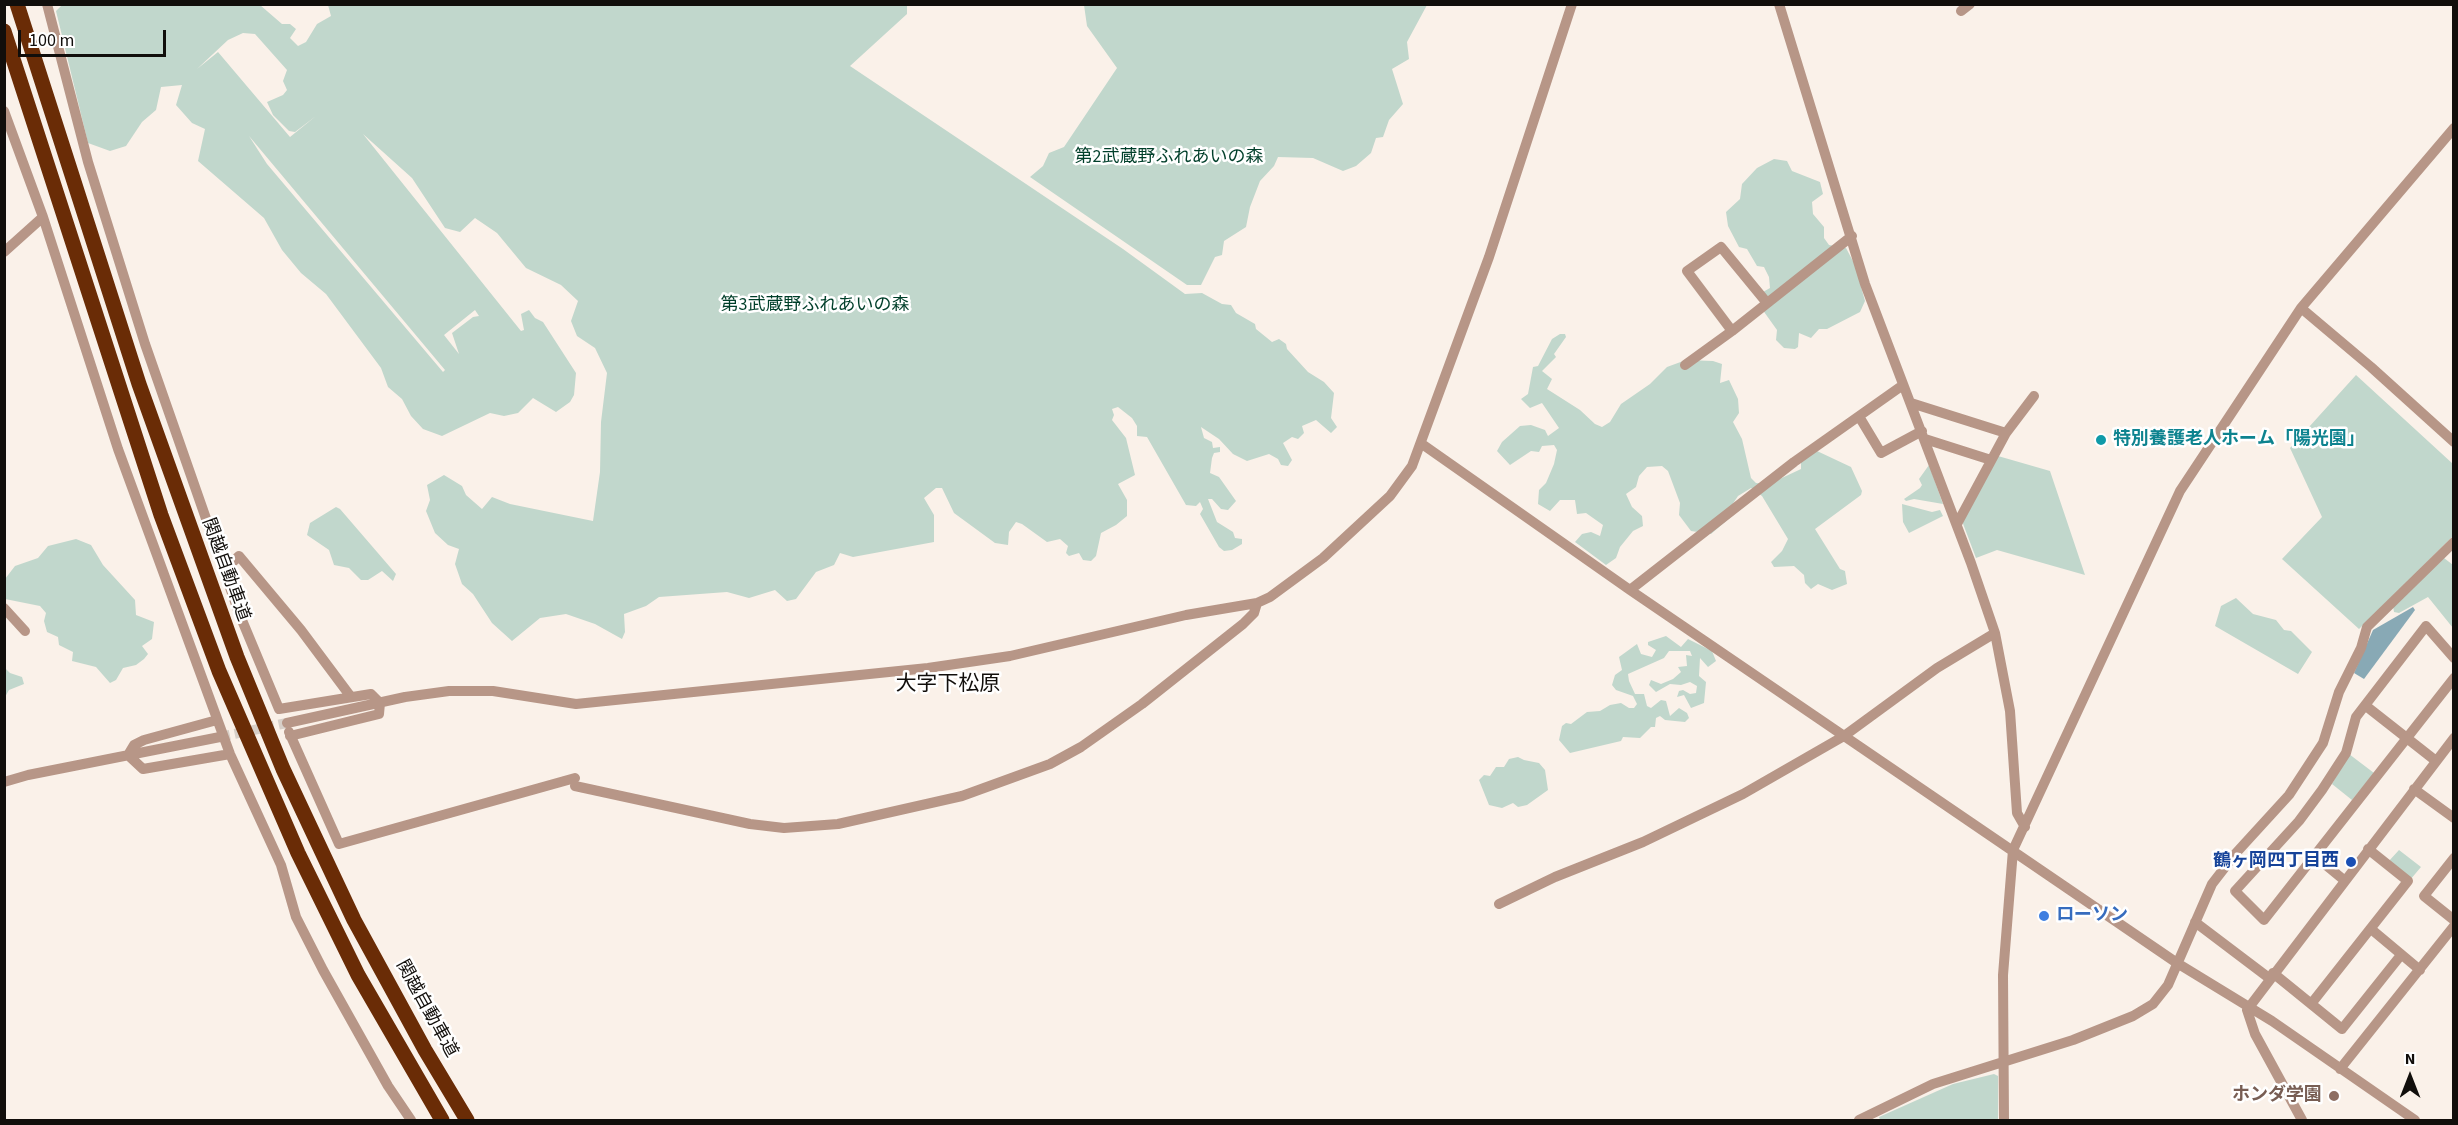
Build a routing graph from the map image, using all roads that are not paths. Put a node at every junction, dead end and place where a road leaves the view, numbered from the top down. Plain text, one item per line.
1 (17, 4) edge
2 (47, 4) edge
3 (1572, 4) edge
4 (1779, 4) edge
5 (1970, 4) edge
6 (1961, 11) dead end
7 (4, 31) edge
8 (4, 111) edge
9 (2454, 128) edge
10 (43, 217) junction
11 (1852, 236) junction
12 (4, 252) edge
13 (1767, 303) junction
14 (2301, 308) junction
15 (1732, 331) junction
16 (1685, 365) dead end
17 (1903, 386) junction
18 (2034, 396) dead end
19 (1911, 403) junction
20 (1860, 418) junction
21 (2006, 433) junction
22 (1924, 435) junction
23 (2454, 442) edge
24 (1422, 444) junction
25 (1991, 460) junction
26 (1957, 524) junction
27 (2454, 542) edge
28 (224, 570) junction
29 (1630, 590) junction
30 (1257, 603) junction
31 (4, 608) edge
32 (25, 631) dead end
33 (1995, 633) junction
34 (2454, 658) edge
35 (2454, 678) edge
36 (351, 697) junction
37 (380, 703) junction
38 (2366, 706) junction
39 (279, 709) junction
40 (217, 720) junction
41 (287, 723) tunnel mouth
42 (290, 735) junction
43 (1844, 736) junction
44 (220, 737) tunnel mouth
45 (2407, 738) junction
46 (2454, 738) edge
47 (2444, 752) junction
48 (230, 754) junction
49 (128, 755) junction
50 (2454, 758) edge
51 (2436, 761) junction
52 (4, 782) edge
53 (2414, 789) junction
54 (2454, 818) edge
55 (2025, 827) junction
56 (2368, 849) junction
57 (2013, 850) junction
58 (2316, 857) junction
59 (2454, 858) edge
60 (2344, 879) junction
61 (1499, 904) dead end
62 (2454, 920) edge
63 (2195, 922) junction
64 (2454, 926) edge
65 (2371, 929) junction
66 (2401, 955) junction
67 (2177, 963) junction
68 (2420, 970) junction
69 (2271, 976) junction
70 (2311, 1004) junction
71 (2249, 1007) junction
72 (2272, 1021) junction
73 (2255, 1034) junction
74 (2003, 1062) junction
75 (2340, 1069) junction
76 (411, 1120) edge
77 (442, 1120) edge
78 (467, 1120) edge
79 (1859, 1120) edge
80 (2004, 1120) edge
81 (2302, 1120) edge
82 (2415, 1120) edge

1 - 78 highway, 関越自動車道
2 - 28 street
3 - 24 street
4 - 11 street
5 - 6 street
7 - 77 highway
8 - 10 street
9 - 14 street
10 - 12 street
10 - 40 street
11 - 13 street
11 - 17 street
13 - 15 street
13 - 15 street
14 - 23 street
14 - 55 street
15 - 16 street
17 - 19 street
17 - 20 street
18 - 21 street
19 - 21 street
19 - 22 street
20 - 22 street
20 - 29 street
21 - 25 street
22 - 25 street
22 - 26 street
24 - 29 street
24 - 30 street
25 - 26 street
26 - 33 street
27 - 63 street
28 - 36 street
28 - 39 street
29 - 43 street
30 - 37 street
30 - 42 street
31 - 32 street
33 - 43 street
33 - 55 street
34 - 38 street
35 - 45 street
36 - 37 street
36 - 39 street
37 - 41 street
37 - 42 street
38 - 45 street
38 - 58 street
39 - 42 street
40 - 48 street
40 - 49 street
43 - 57 street
43 - 61 street
44 - 49 street
45 - 51 street
45 - 58 street
46 - 47 street
47 - 50 street
47 - 51 street
48 - 49 street
48 - 76 street
49 - 52 street
51 - 53 street
53 - 54 street
53 - 56 street
55 - 57 street
56 - 60 street
56 - 65 street
57 - 67 street
57 - 74 street
58 - 60 street
59 - 62 street
60 - 69 street
63 - 67 street
63 - 69 street
64 - 68 street
65 - 66 street
65 - 70 street
66 - 68 street
66 - 70 street
67 - 71 street
67 - 74 street
68 - 75 street
69 - 70 street
69 - 71 street
71 - 72 street
71 - 73 street
72 - 73 street
72 - 75 street
73 - 81 street
74 - 79 street
74 - 80 street
75 - 82 street

